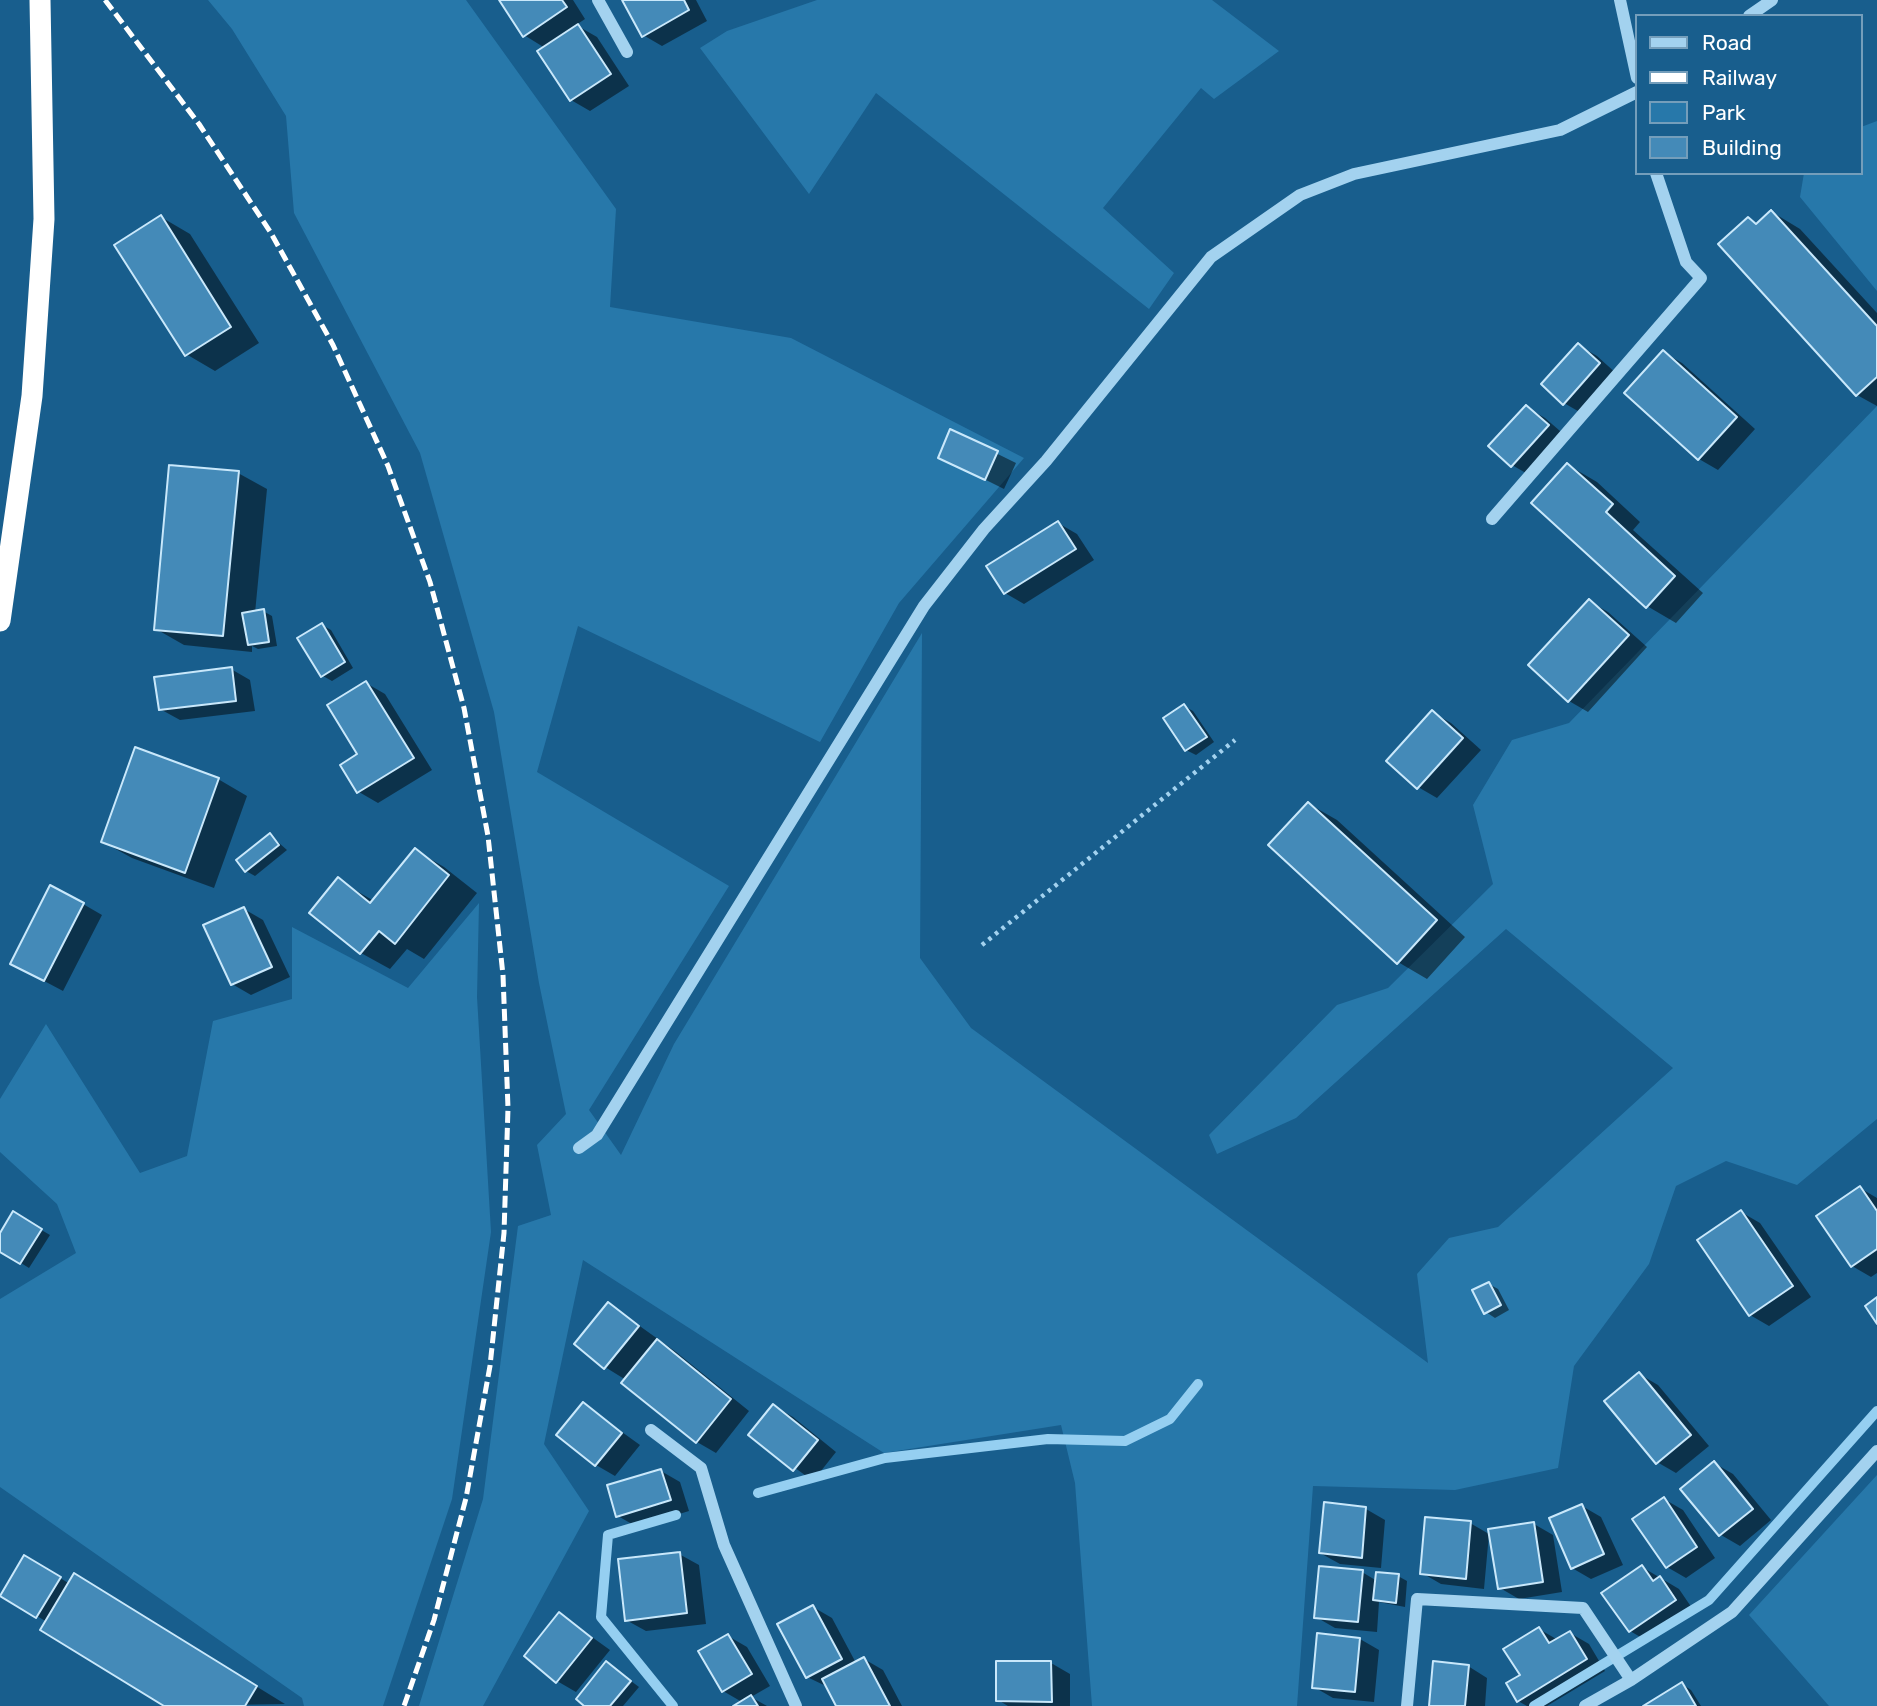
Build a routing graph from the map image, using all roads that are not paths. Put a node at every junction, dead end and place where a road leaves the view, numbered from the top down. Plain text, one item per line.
1 (40, 0) edge
2 (598, 0) edge
3 (1620, 0) edge
4 (1772, 0) edge
5 (1752, 14) edge
6 (627, 52) dead end
7 (1636, 73) edge
8 (1636, 92) edge
9 (1657, 175) edge
10 (1492, 519) dead end
11 (0, 621) edge
12 (579, 1148) dead end
13 (651, 1430) dead end
14 (1877, 1451) edge
15 (1631, 1680) junction
16 (796, 1706) edge
17 (1407, 1706) edge
18 (1585, 1706) edge

1 - 11 highway
2 - 6 street
3 - 7 street
4 - 5 street
8 - 12 street
9 - 10 street
13 - 16 street
14 - 15 street
15 - 17 street
15 - 18 street

